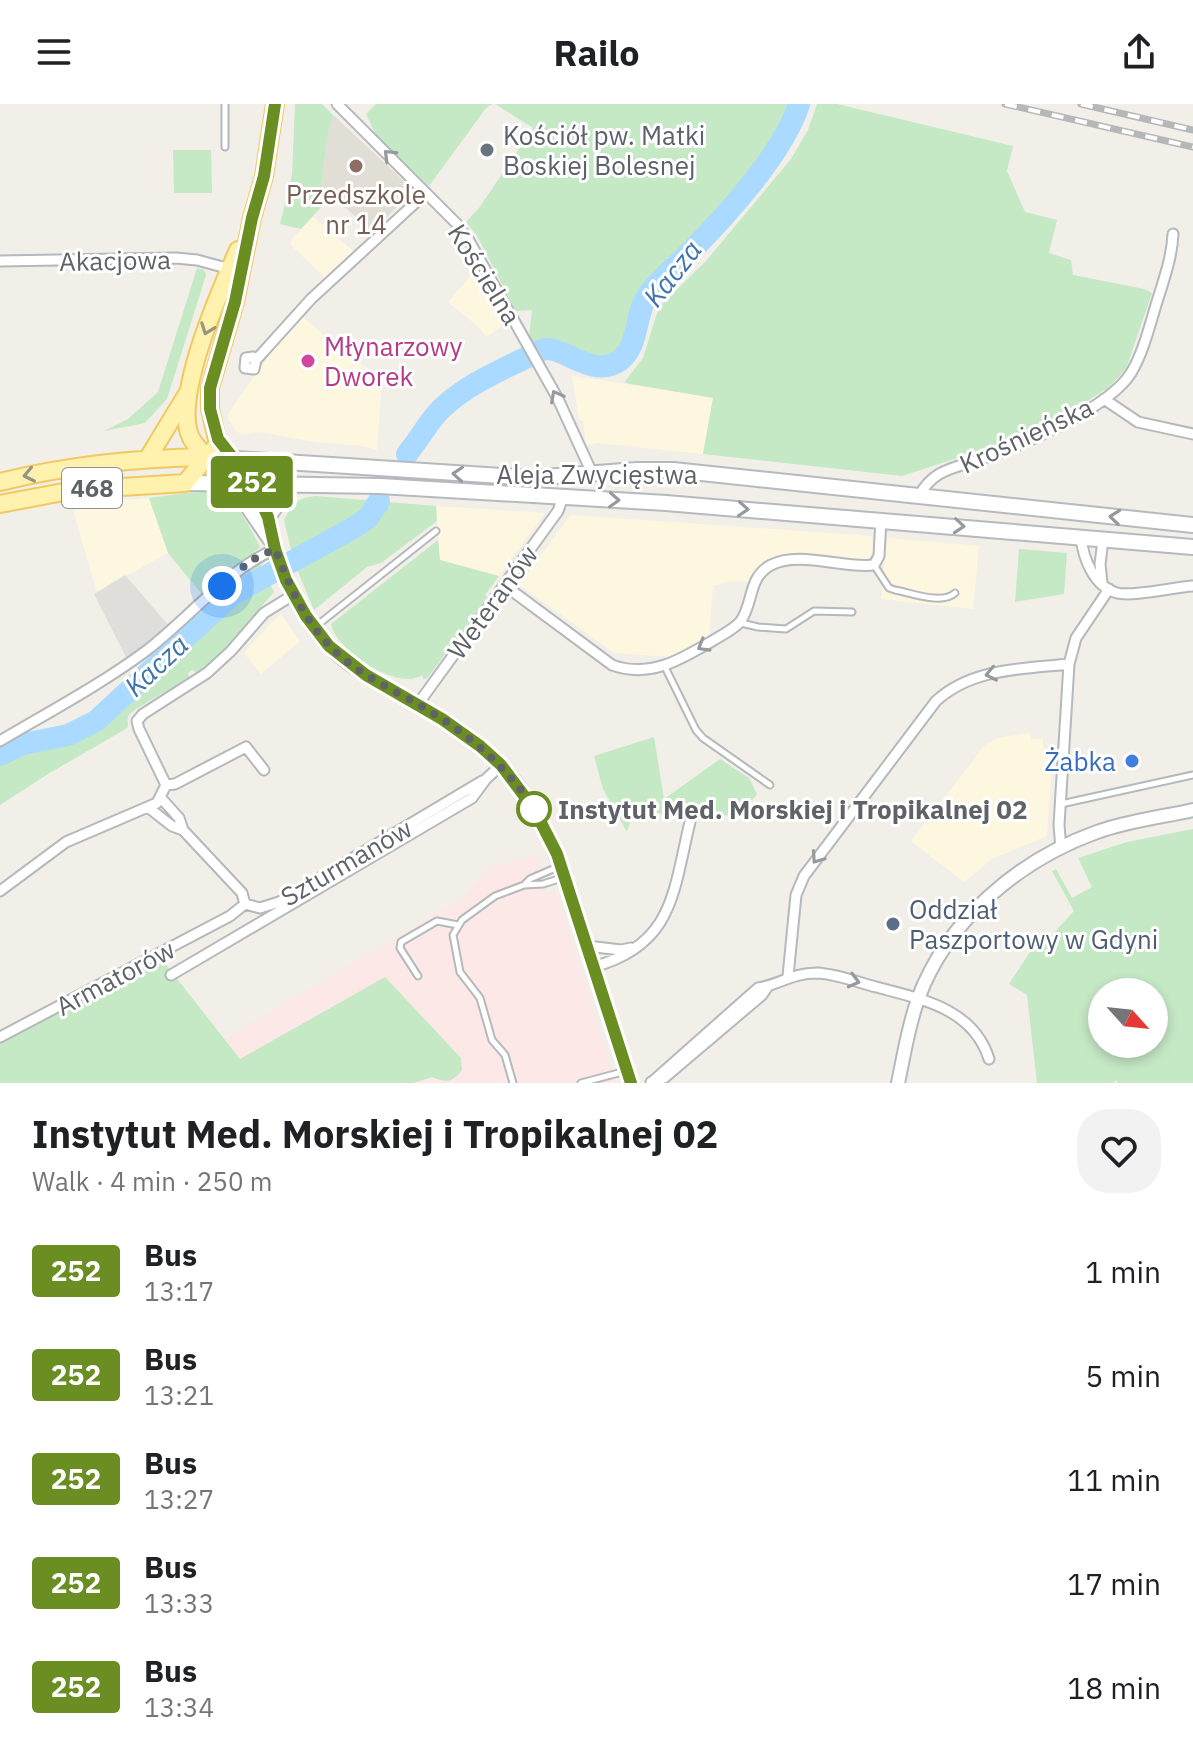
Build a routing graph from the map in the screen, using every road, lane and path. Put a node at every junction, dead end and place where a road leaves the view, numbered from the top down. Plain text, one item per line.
1 (225, 104) edge
2 (275, 104) edge
3 (337, 104) edge
4 (225, 147) dead end
5 (426, 193) junction
6 (252, 218) junction
7 (1173, 234) dead end
8 (0, 261) edge
9 (230, 269) junction
10 (256, 360) dead end
11 (189, 391) junction
12 (1104, 399) junction
13 (1193, 434) edge
14 (218, 439) junction
15 (207, 457) junction
16 (148, 458) junction
17 (234, 458) junction
18 (592, 473) junction
19 (0, 482) edge
20 (230, 482) junction
21 (252, 482) junction
22 (185, 483) junction
23 (292, 483) junction
24 (883, 492) junction
25 (919, 496) junction
26 (563, 497) junction
27 (0, 504) edge
28 (268, 517) junction
29 (881, 519) junction
30 (1193, 525) edge
31 (436, 531) dead end
32 (1081, 537) junction
33 (1103, 540) junction
34 (1193, 547) edge
35 (276, 551) junction
36 (874, 565) junction
37 (504, 585) junction
38 (1106, 586) junction
39 (1193, 586) edge
40 (955, 593) dead end
41 (293, 595) junction
42 (852, 612) dead end
43 (740, 622) junction
44 (314, 627) junction
45 (1069, 664) junction
46 (665, 667) junction
47 (418, 704) junction
48 (0, 741) edge
49 (501, 765) junction
50 (264, 770) dead end
51 (1193, 775) edge
52 (486, 779) junction
53 (166, 785) junction
54 (770, 785) dead end
55 (161, 798) junction
56 (1060, 804) junction
57 (149, 808) junction
58 (1193, 810) edge
59 (690, 822) dead end
60 (183, 830) junction
61 (1061, 849) junction
62 (563, 871) junction
63 (524, 885) junction
64 (0, 891) edge
65 (245, 904) junction
66 (230, 916) junction
67 (458, 925) junction
68 (241, 934) junction
69 (587, 946) junction
70 (638, 947) junction
71 (593, 967) junction
72 (171, 975) dead end
73 (418, 976) dead end
74 (788, 976) junction
75 (919, 998) junction
76 (0, 1037) edge
77 (989, 1059) dead end
78 (629, 1077) edge
79 (650, 1082) edge
80 (513, 1083) edge
81 (581, 1083) edge
82 (898, 1083) edge

1 - 4 lane
2 - 6 main road
5 -> 3 street, Kościelna
5 - 10 street
18 -> 5 street, Kościelna
6 - 9 main road
6 - 14 main road
7 - 12 street, Krośnieńska
8 - 9 street, Akacjowa
9 -> 11 main road
11 - 15 main road
11 - 16 main road
12 - 13 street
12 - 25 street, Krośnieńska
14 - 15 main road
14 - 17 main road
15 - 16 main road, Aleja Zwycięstwa / 468
15 - 17 main road, Aleja Zwycięstwa / 468
15 - 20 main road
15 - 22 main road
16 -> 19 main road, Aleja Zwycięstwa / 468
18 -> 17 main road, Aleja Zwycięstwa / 468
17 - 20 main road
17 - 21 main road
18 - 24 main road, Aleja Zwycięstwa / 468
20 - 21 main road, Aleja Zwycięstwa / 468
20 - 22 main road, Aleja Zwycięstwa / 468
20 - 35 street
21 - 23 main road, Aleja Zwycięstwa / 468
21 - 28 street
22 - 27 main road, Aleja Zwycięstwa / 468
23 - 26 main road, Aleja Zwycięstwa / 468
23 - 28 main road
24 - 25 main road, Aleja Zwycięstwa / 468
24 - 29 main road
30 -> 25 main road, Aleja Zwycięstwa / 468
26 -> 29 main road, Aleja Zwycięstwa / 468
26 - 37 street, Weteranów
28 - 35 street
29 -> 32 main road, Aleja Zwycięstwa / 468
29 - 36 street
31 - 44 lane
32 - 33 main road, Aleja Zwycięstwa / 468
32 - 38 street
33 - 34 main road, Aleja Zwycięstwa / 468
33 - 38 street
35 - 41 street
35 - 48 street
36 - 40 lane
36 - 43 street
37 - 46 street
37 - 47 street, Weteranów
38 - 39 street
38 - 45 street
41 - 44 street
41 - 53 street
42 - 43 lane
43 -> 46 street
44 - 47 street
45 - 56 street
45 -> 74 street
46 - 54 lane
47 - 49 street
49 - 52 street, Szturmanów
49 - 62 street
50 - 53 street
51 - 56 lane
52 - 65 street, Szturmanów
52 - 68 street, Szturmanów
53 - 55 street
55 - 57 street
55 - 60 street, Szturmanów
56 - 61 street
57 - 60 street, Szturmanów
57 - 64 street
58 - 61 street
59 - 70 street
60 - 65 street, Szturmanów
61 - 75 street
62 - 63 lane
62 - 63 lane
62 - 69 street
63 - 67 lane
65 - 66 street, Armatorów
66 - 68 street
66 - 76 street, Armatorów
67 - 73 lane
67 - 80 lane
68 - 72 street, Armatorów
69 - 70 street
69 - 71 street
70 - 71 street
71 - 78 street
74 -> 75 street
74 - 79 street
75 - 77 street
75 - 82 street
78 - 81 lane

